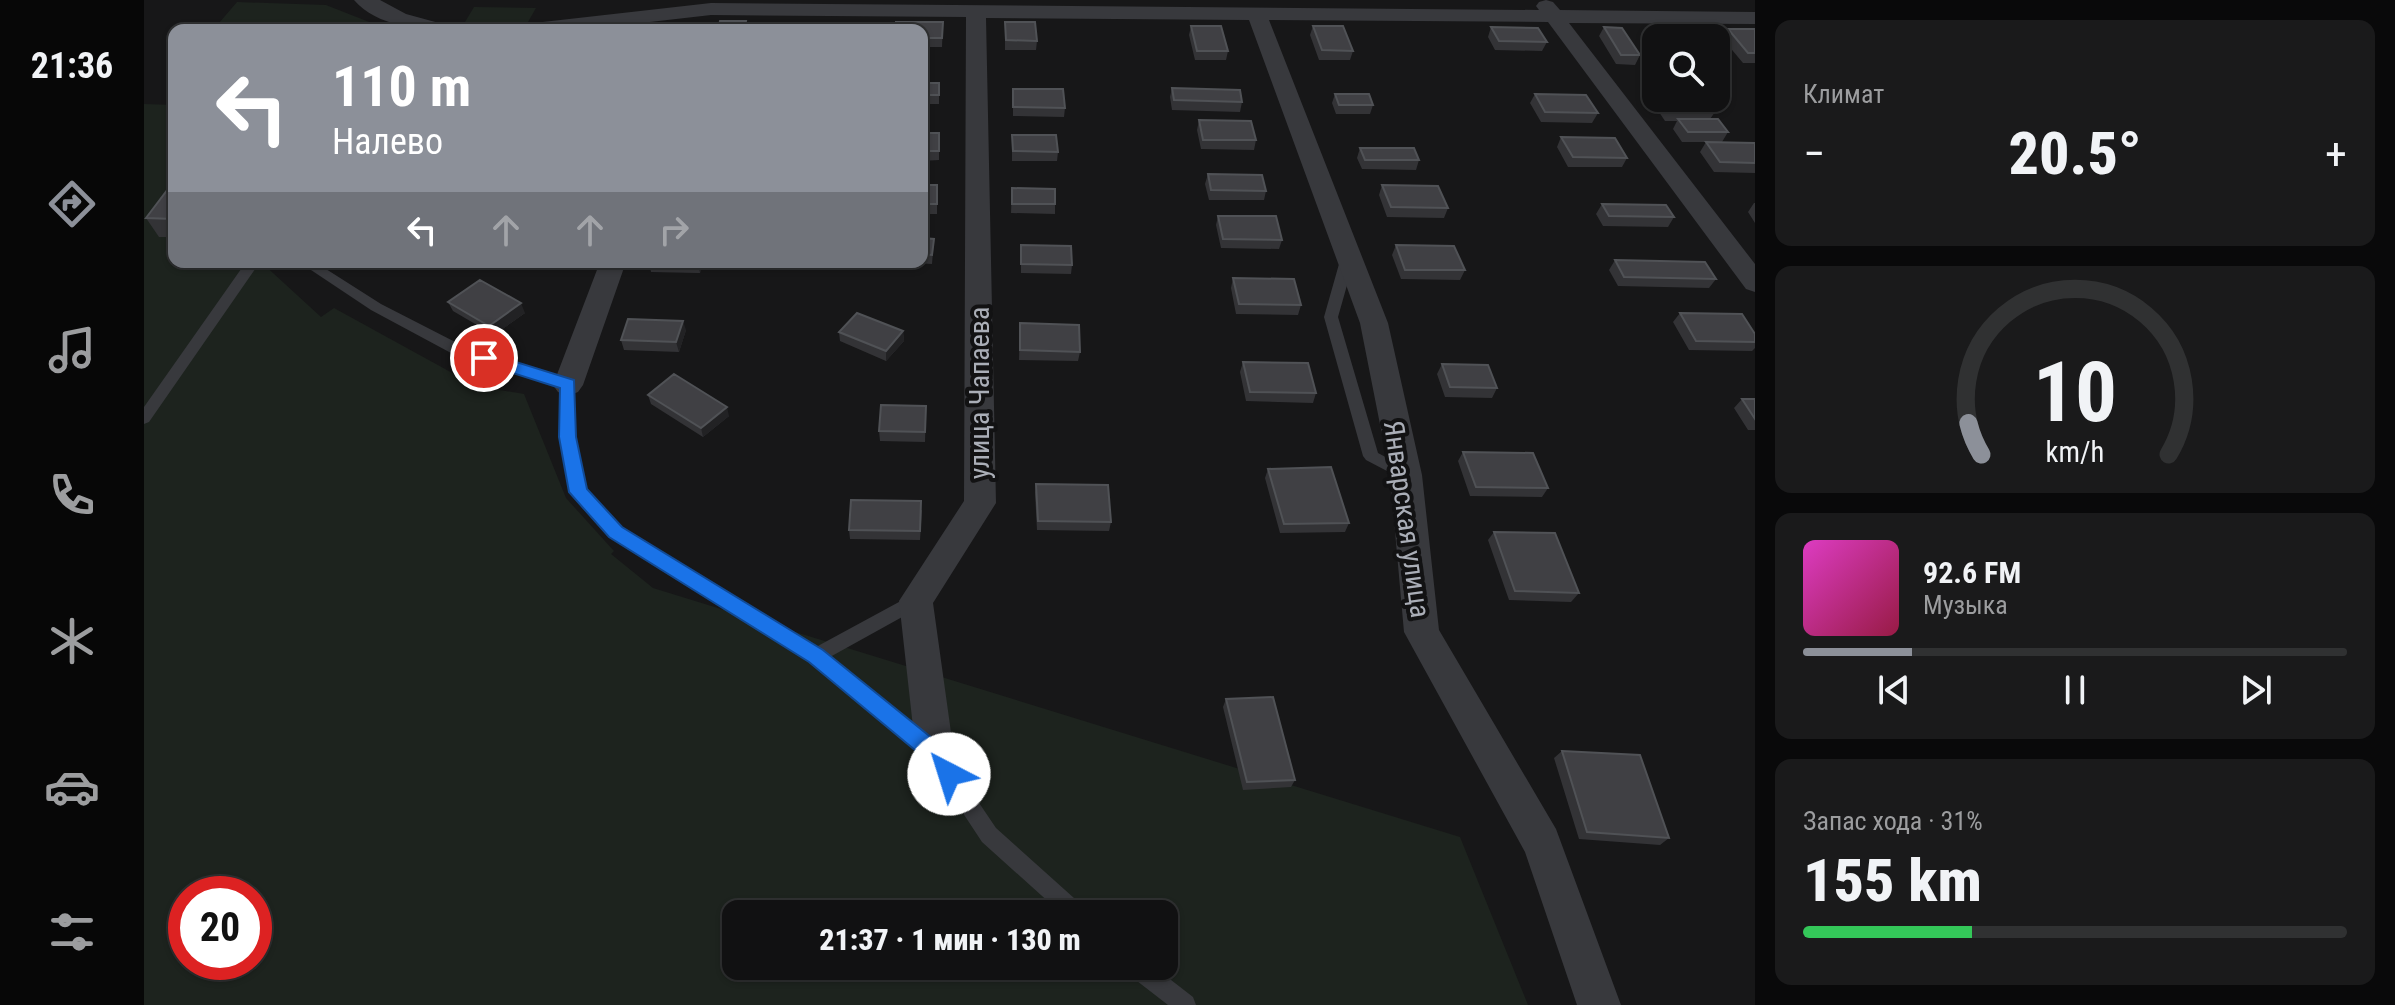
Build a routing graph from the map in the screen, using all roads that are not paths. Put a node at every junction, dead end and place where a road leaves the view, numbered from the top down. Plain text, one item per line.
1 (364, 0) edge
2 (713, 4) edge
3 (1160, 7) edge
4 (1548, 8) edge
5 (976, 13) junction
6 (1257, 15) junction
7 (1755, 18) edge
8 (421, 24) edge
9 (568, 24) edge
10 (700, 24) edge
11 (249, 268) edge
12 (315, 268) edge
13 (611, 268) edge
14 (1751, 271) edge
15 (568, 385) junction
16 (144, 418) edge
17 (916, 601) junction
18 (816, 656) junction
19 (935, 754) junction
20 (1061, 900) edge
21 (1154, 980) edge
22 (1185, 1005) edge
23 (1599, 1005) edge

1 - 8 street
2 - 5 street
2 - 9 street
2 - 10 street
3 - 5 street
3 - 6 street
4 - 6 street
4 - 7 street
4 - 14 street
5 - 17 street, улица Чапаева
6 - 23 street, Январская улица
11 - 16 lane
12 - 15 lane
13 - 15 street
15 - 18 lane
17 - 18 lane
17 - 19 street
18 - 19 lane
19 - 20 lane
21 - 22 lane

